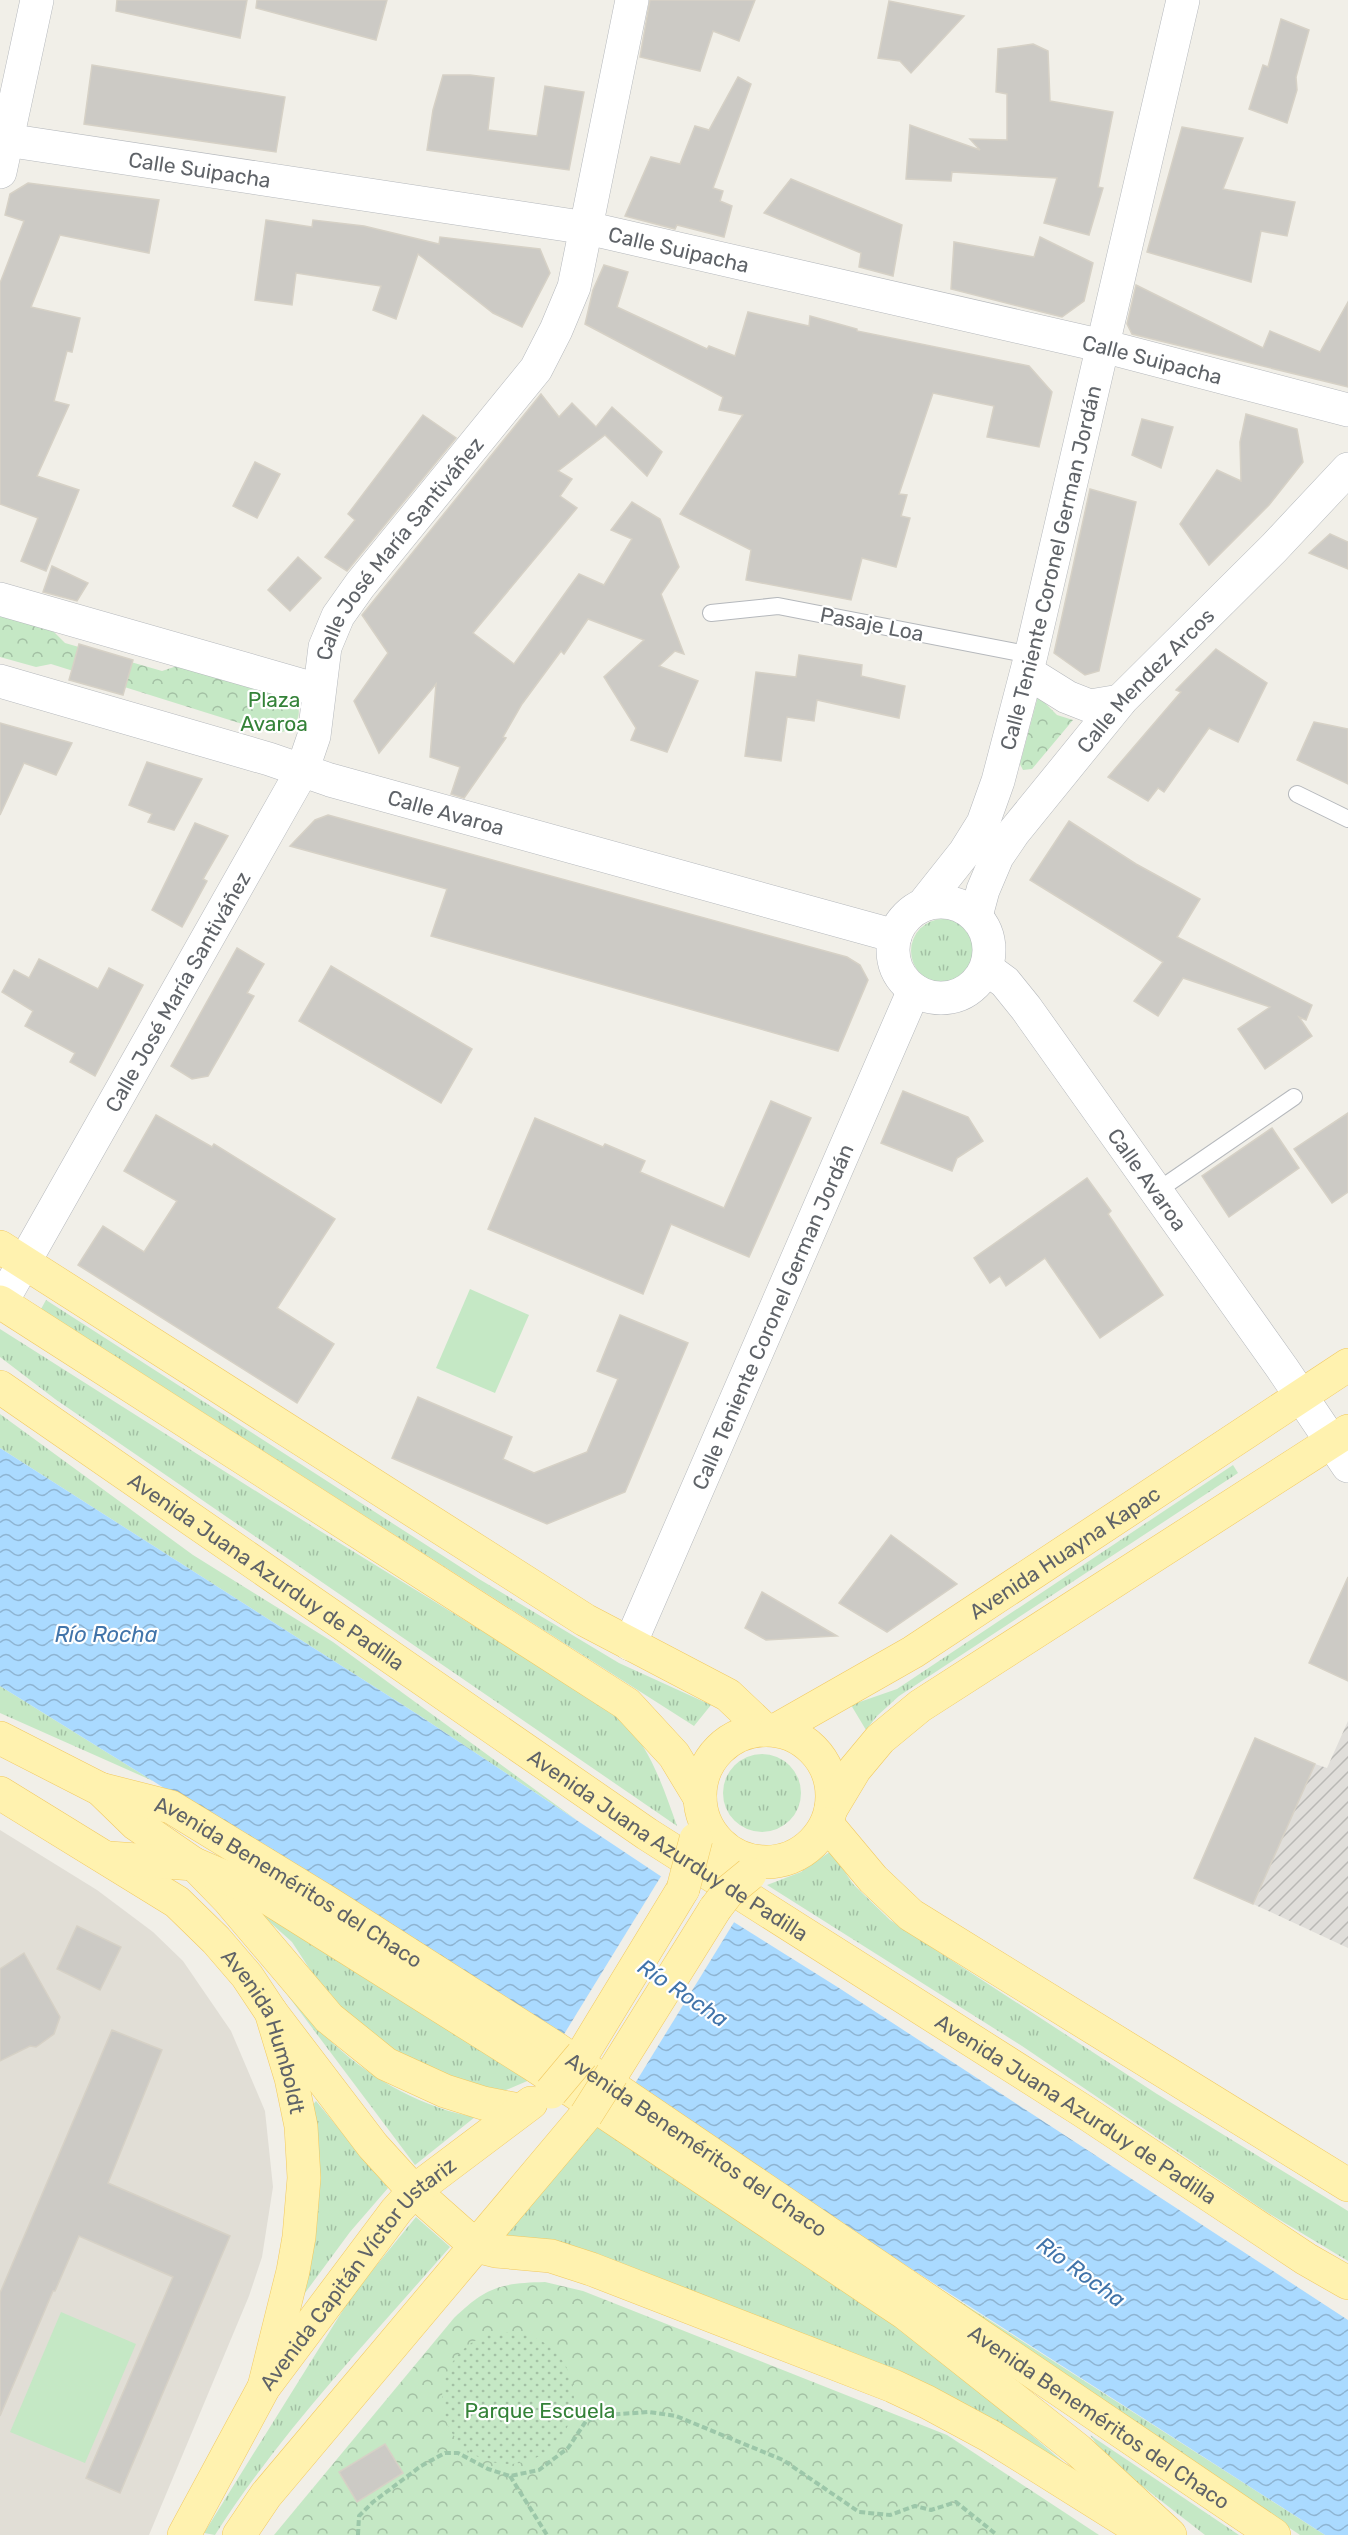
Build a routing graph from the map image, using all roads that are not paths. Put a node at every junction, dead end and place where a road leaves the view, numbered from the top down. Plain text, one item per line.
1 (37, 0) edge
2 (632, 0) edge
3 (1183, 0) edge
4 (2, 150) edge
5 (587, 228) junction
6 (1103, 346) junction
7 (1348, 410) edge
8 (1348, 469) edge
9 (0, 599) edge
10 (711, 613) dead end
11 (1029, 664) junction
12 (0, 681) edge
13 (318, 690) junction
14 (1120, 701) junction
15 (302, 771) junction
16 (1297, 794) dead end
17 (1348, 819) edge
18 (923, 905) junction
19 (976, 916) junction
20 (895, 936) junction
21 (986, 968) junction
22 (915, 990) junction
23 (1294, 1097) dead end
24 (1157, 1191) junction
25 (12, 1255) edge
26 (1, 1303) edge
27 (1348, 1365) edge
28 (0, 1378) edge
29 (0, 1387) edge
30 (1302, 1396) junction
31 (63, 1430) junction
32 (1343, 1446) edge
33 (630, 1644) junction
34 (770, 1730) junction
35 (0, 1738) edge
36 (100, 1789) junction
37 (0, 1792) edge
38 (699, 1816) junction
39 (829, 1816) junction
40 (109, 1858) junction
41 (782, 1861) junction
42 (195, 1864) junction
43 (272, 2012) junction
44 (519, 2110) junction
45 (1348, 2185) edge
46 (414, 2191) junction
47 (476, 2246) junction
48 (1348, 2283) edge
49 (264, 2387) junction
50 (184, 2535) edge
51 (239, 2535) edge
52 (1148, 2535) edge
53 (1170, 2535) edge
54 (1274, 2535) edge

1 - 4 street
2 - 5 street, Calle José María Santiváñez
3 - 6 street, Calle Teniente Coronel German Jordán
4 - 5 street, Calle Suipacha
5 - 6 street, Calle Suipacha
5 - 13 street, Calle José María Santiváñez
6 - 7 street, Calle Suipacha
6 - 11 street, Calle Teniente Coronel German Jordán
8 - 14 street, Calle Mendez Arcos
9 - 13 street
10 - 11 lane, Pasaje Loa
11 - 14 street
11 - 18 street, Calle Teniente Coronel German Jordán
12 - 15 street, Calle Avaroa
13 - 15 street, Calle José María Santiváñez
14 - 19 street, Calle Mendez Arcos
15 - 20 street, Calle Avaroa
15 - 25 street, Calle José María Santiváñez
16 - 17 lane
18 - 19 street
18 - 20 street
19 - 21 street
20 - 22 street
21 - 22 street
21 - 24 street, Calle Avaroa
22 - 33 street, Calle Teniente Coronel German Jordán
23 - 24 lane
24 - 30 street, Calle Avaroa
25 - 26 street, Calle José María Santiváñez
25 - 33 main road
26 - 38 main road
27 - 30 main road, Avenida Huayna Kapac
28 - 31 main road
29 - 31 main road, Avenida Juana Azurduy de Padilla
30 - 32 street, Calle Avaroa
30 - 34 main road, Avenida Huayna Kapac
31 - 48 main road, Avenida Juana Azurduy de Padilla
32 - 39 main road
33 - 34 main road
34 - 38 main road
34 - 39 main road
35 - 36 main road, Avenida Humboldt
36 - 42 main road, Avenida Humboldt
36 - 54 main road, Avenida Beneméritos del Chaco
37 - 40 main road, Avenida Humboldt
38 - 41 main road
38 - 44 main road, Avenida Capitán Víctor Ustariz, bridge
39 - 41 main road
39 - 45 main road
40 - 42 main road, Avenida Beneméritos del Chaco
40 - 43 main road, Avenida Humboldt
41 - 47 main road, bridge
42 - 44 main road, Avenida Humboldt
42 - 53 main road, Avenida Beneméritos del Chaco
43 - 46 main road
43 - 49 main road, Avenida Humboldt
44 - 46 main road, Avenida Capitán Víctor Ustariz
46 - 47 main road
46 - 49 main road, Avenida Capitán Víctor Ustariz
47 - 51 main road
47 - 52 main road
49 - 50 main road, Avenida Capitán Víctor Ustariz

